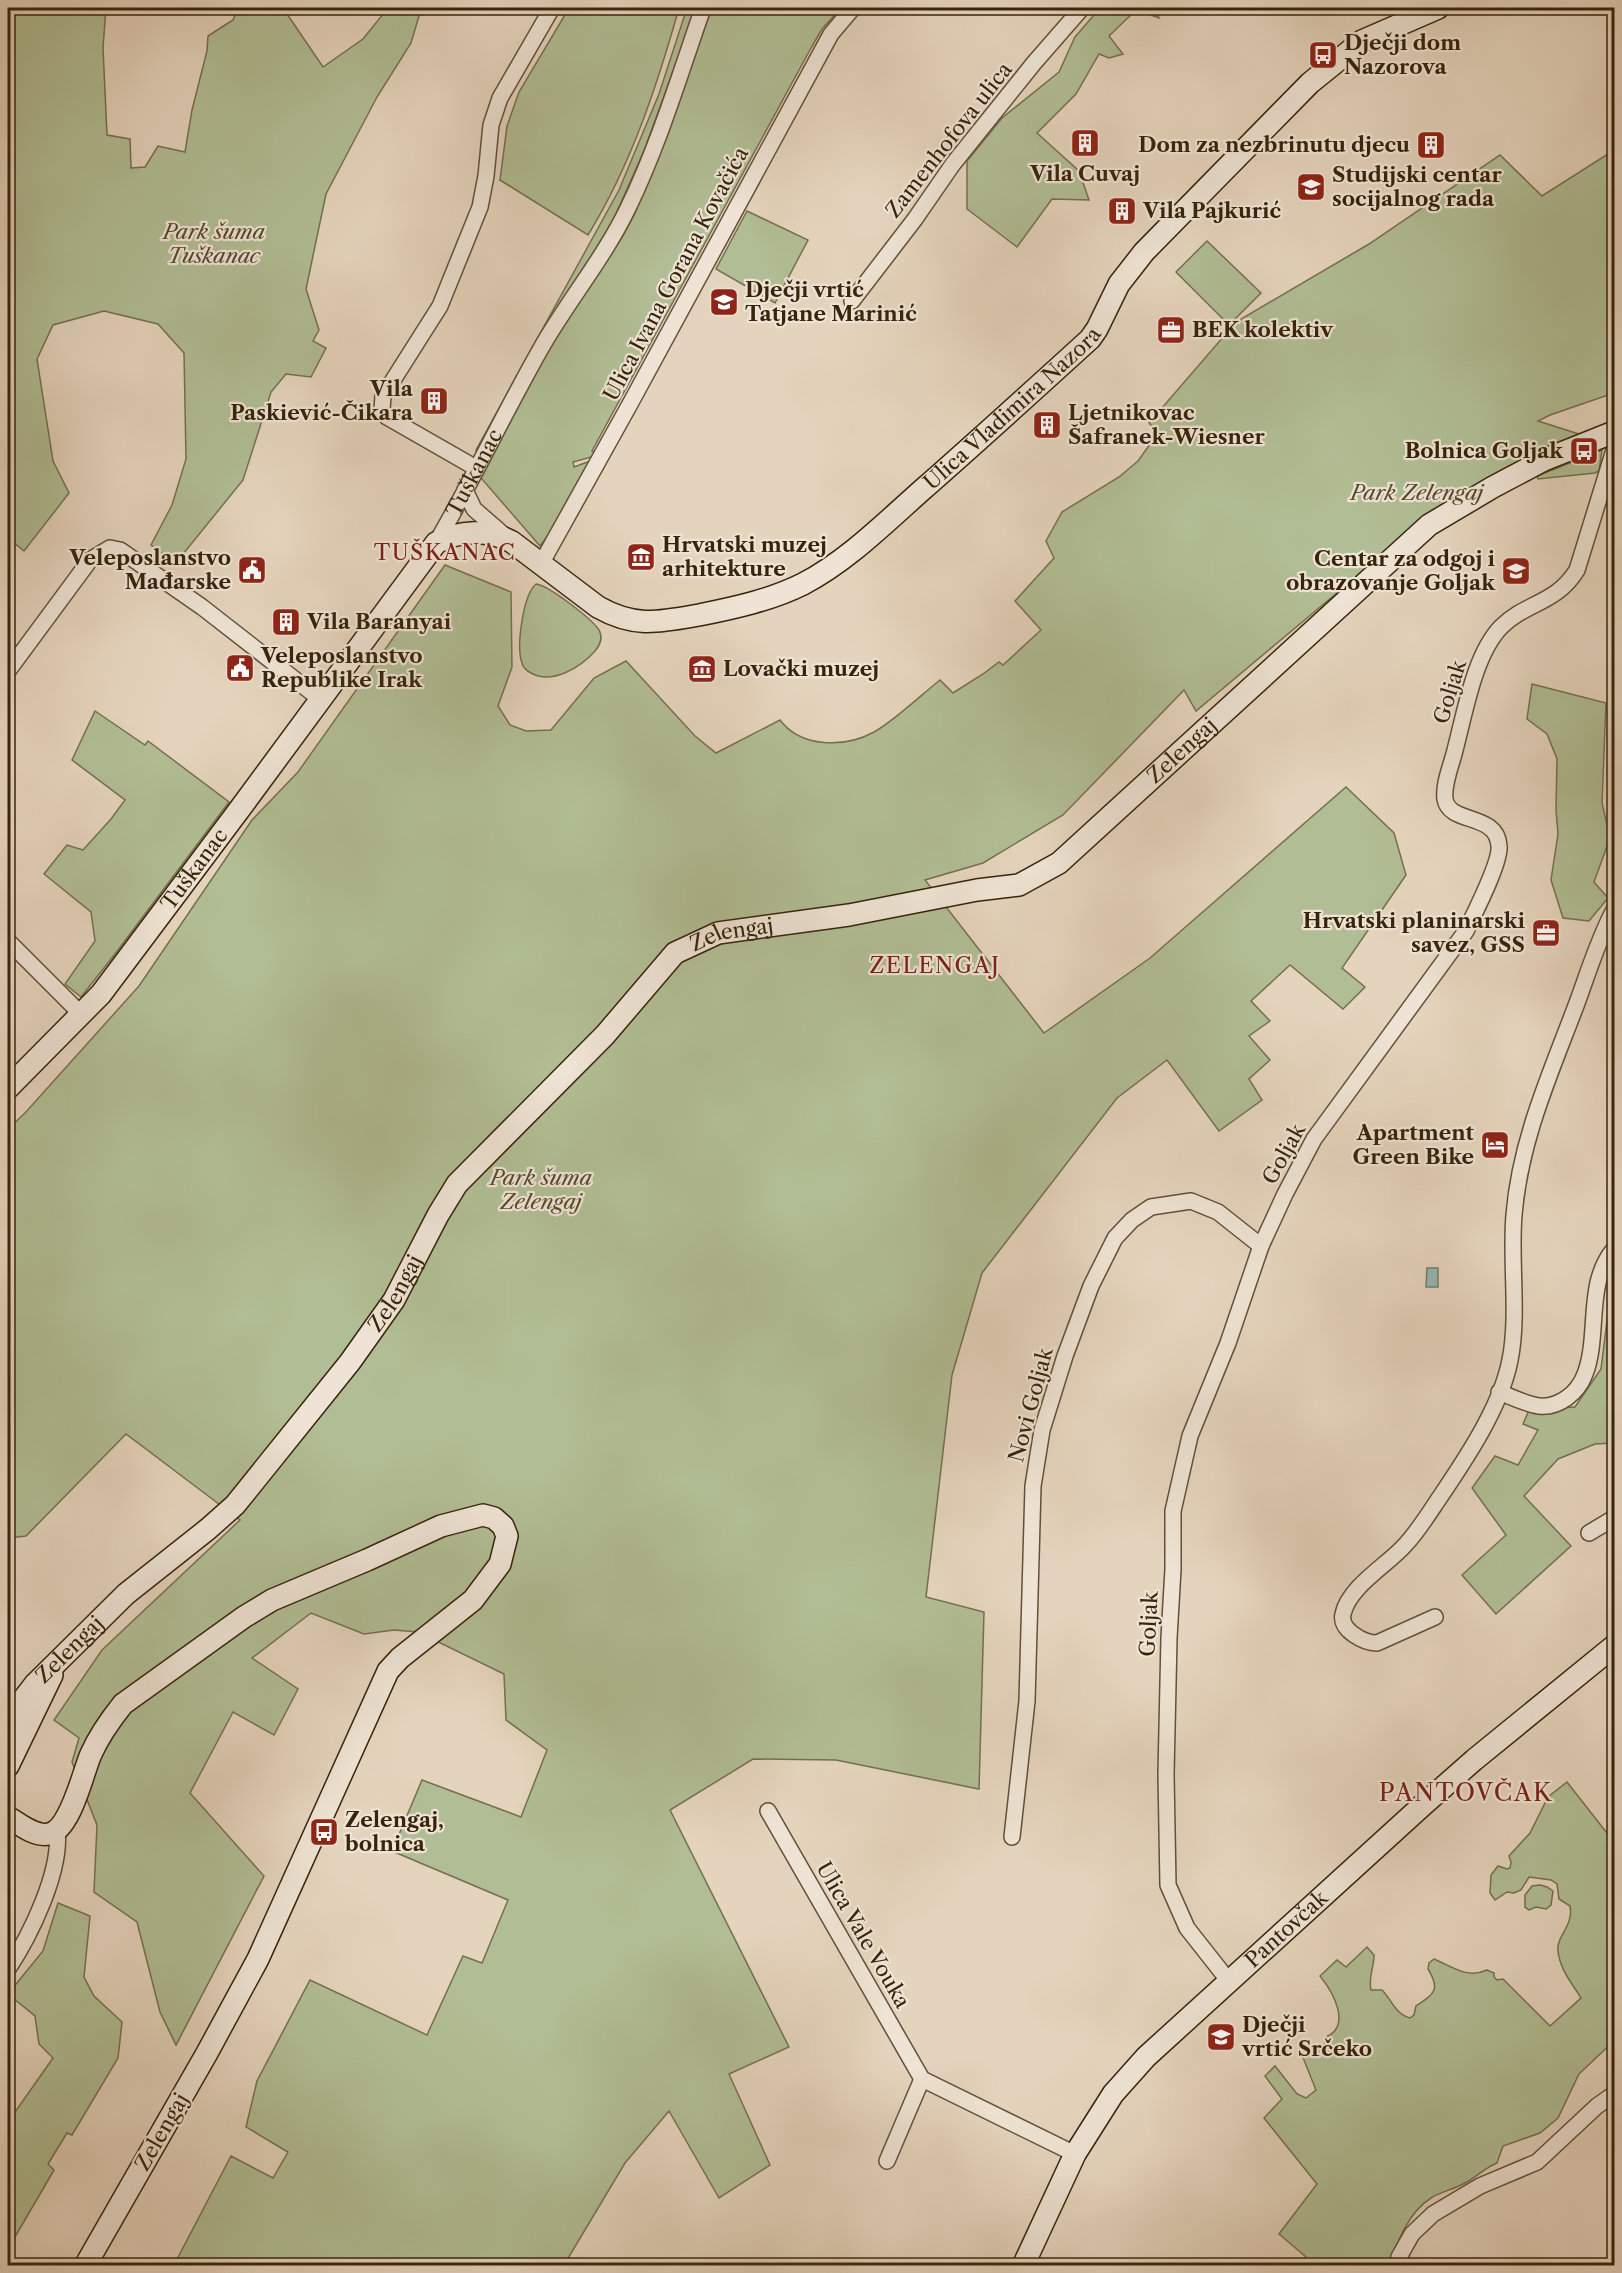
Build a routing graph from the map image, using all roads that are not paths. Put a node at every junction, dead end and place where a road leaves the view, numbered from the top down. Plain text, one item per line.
1 (552, 8) edge
2 (703, 8) edge
3 (853, 8) edge
4 (1082, 8) edge
5 (1438, 8) edge
6 (852, 301) dead end
7 (1614, 432) edge
8 (1614, 450) edge
9 (476, 468) junction
10 (465, 490) junction
11 (512, 542) junction
12 (436, 543) junction
13 (541, 564) junction
14 (8, 671) edge
15 (320, 699) junction
16 (1614, 910) edge
17 (8, 941) edge
18 (81, 1014) junction
19 (8, 1088) edge
20 (1261, 1246) junction
21 (1614, 1249) edge
22 (1499, 1392) junction
23 (1614, 1518) edge
24 (1589, 1533) dead end
25 (1435, 1617) dead end
26 (1614, 1646) edge
27 (58, 1662) junction
28 (8, 1719) edge
29 (8, 1766) edge
30 (768, 1811) dead end
31 (8, 1817) edge
32 (57, 1830) junction
33 (1012, 1837) dead end
34 (8, 1969) edge
35 (1228, 1980) junction
36 (922, 2079) junction
37 (1614, 2094) edge
38 (1075, 2154) junction
39 (887, 2161) dead end
40 (85, 2265) edge
41 (1023, 2265) edge
42 (1397, 2265) edge

1 - 9 street
2 - 9 street, Tuškanac
3 - 13 street, Ulica Ivana Gorana Kovačića
4 - 6 street, Zamenhofova ulica
5 - 13 street, Ulica Vladimira Nazora
7 - 27 street, Zelengaj
8 - 20 street, Goljak
9 - 10 street, Tuškanac
10 - 11 street, Ulica Vladimira Nazora
10 - 12 street, Tuškanac
11 - 12 street, Ulica Vladimira Nazora
11 - 13 street, Ulica Vladimira Nazora
12 - 15 street, Tuškanac
14 - 15 street
15 - 18 street, Tuškanac
16 - 22 street
17 - 18 street
18 - 19 street, Tuškanac
20 - 33 street, Novi Goljak
20 - 35 street, Goljak
21 - 22 street
22 - 25 street
23 - 24 street
26 - 35 street, Pantovčak
27 - 28 street, Zelengaj
27 - 29 street
30 - 36 street, Ulica Vale Vouka
31 - 32 street
32 - 34 street
32 - 40 street, Zelengaj
35 - 38 street, Pantovčak
36 - 38 street
36 - 39 street
37 - 42 street
38 - 41 street, Pantovčak

